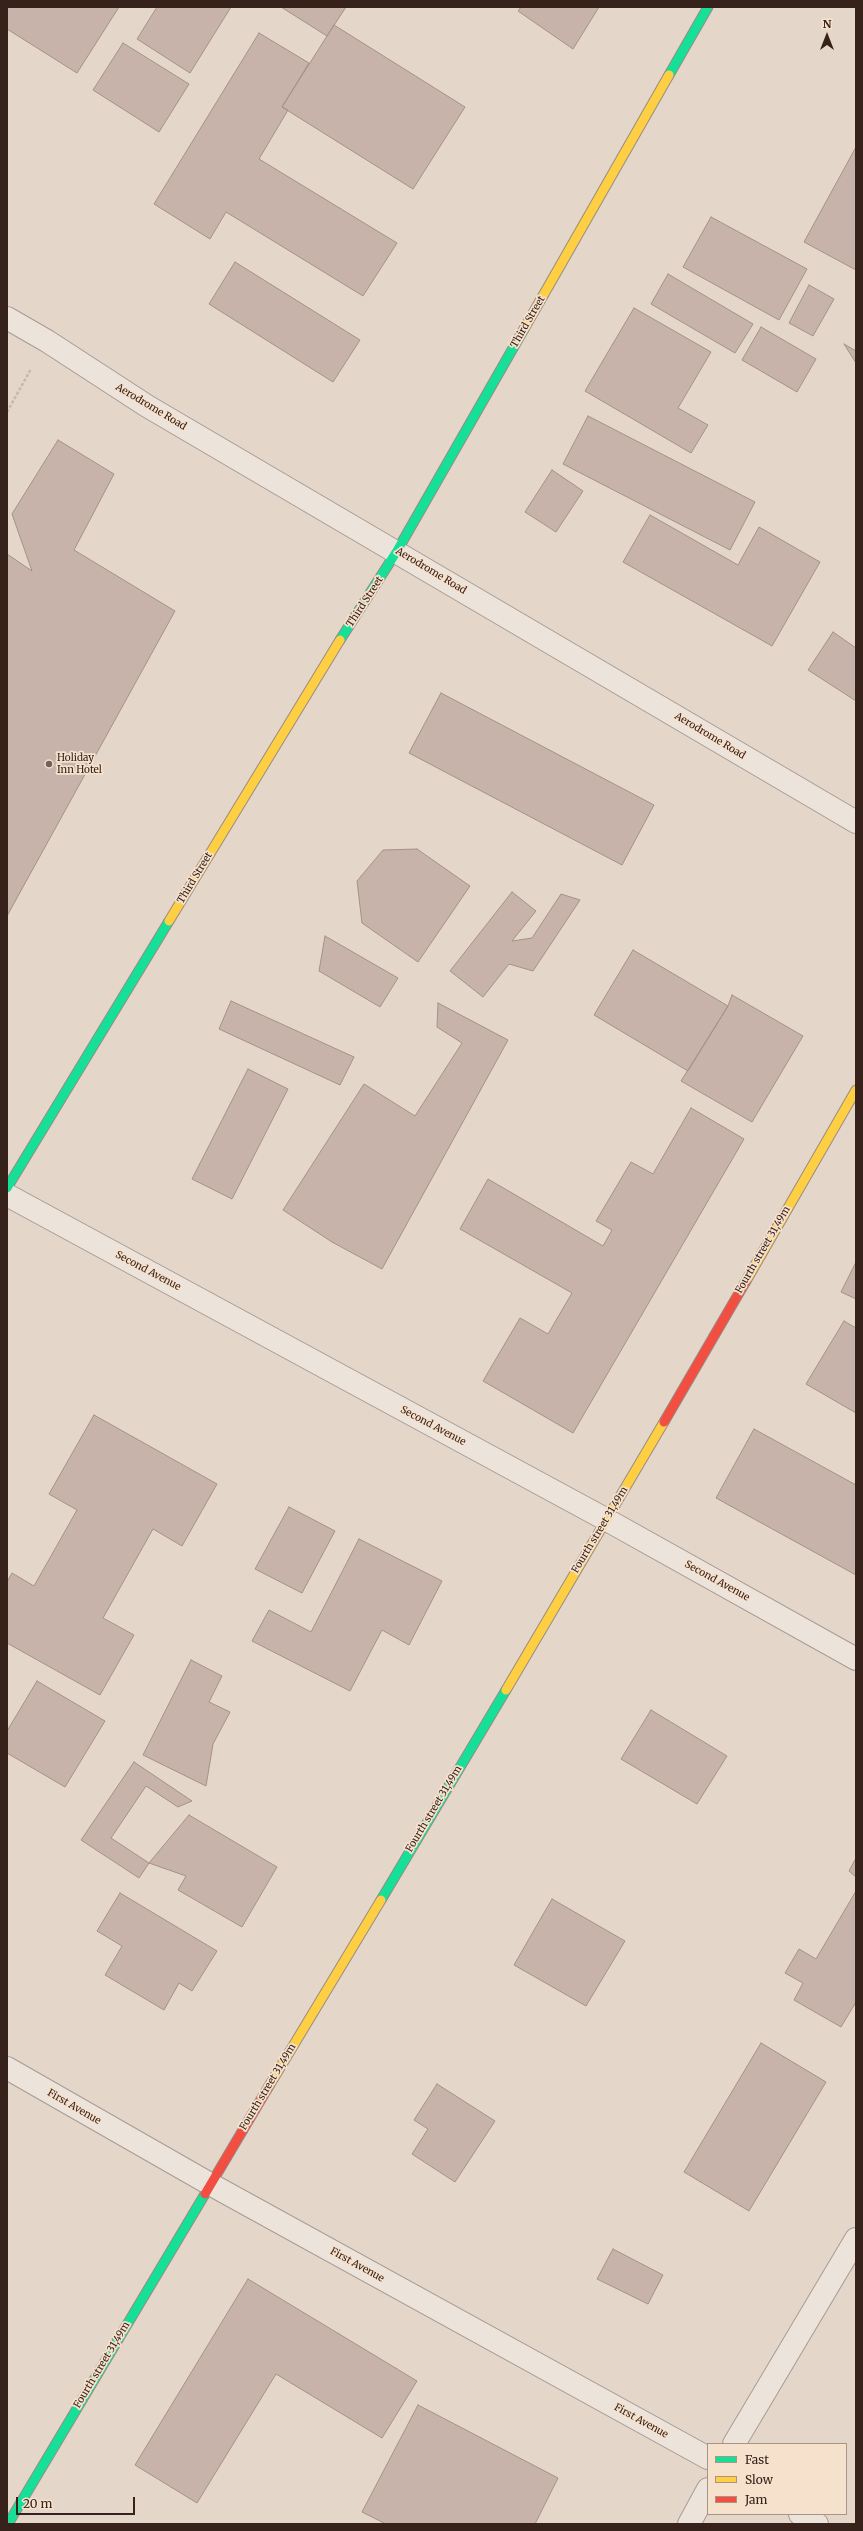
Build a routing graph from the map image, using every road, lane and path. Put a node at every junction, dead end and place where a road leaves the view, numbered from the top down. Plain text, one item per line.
1 (708, 7) edge
2 (7, 318) edge
3 (47, 341) junction
4 (7, 412) edge
5 (397, 551) junction
6 (856, 822) edge
7 (856, 1090) edge
8 (7, 1188) edge
9 (7, 1196) edge
10 (607, 1520) junction
11 (856, 1659) edge
12 (7, 2068) edge
13 (210, 2184) junction
14 (856, 2239) edge
15 (735, 2443) edge
16 (707, 2457) edge
17 (707, 2491) edge
18 (802, 2515) edge
19 (8, 2524) edge
20 (689, 2524) edge
21 (817, 2524) edge

1 - 5 street, Third Street
2 - 3 street, Aerodrome Road
3 - 4 path
3 - 5 street, Aerodrome Road
5 - 6 street, Aerodrome Road
5 - 8 street, Third Street
7 - 10 street, Fourth street 31,49m
9 - 10 street, Second Avenue
10 - 11 street, Second Avenue
10 - 13 street, Fourth street 31,49m
12 - 13 street, First Avenue
13 - 16 street, First Avenue
13 - 19 street, Fourth street 31,49m
14 - 15 street
17 - 20 street
18 - 21 street

